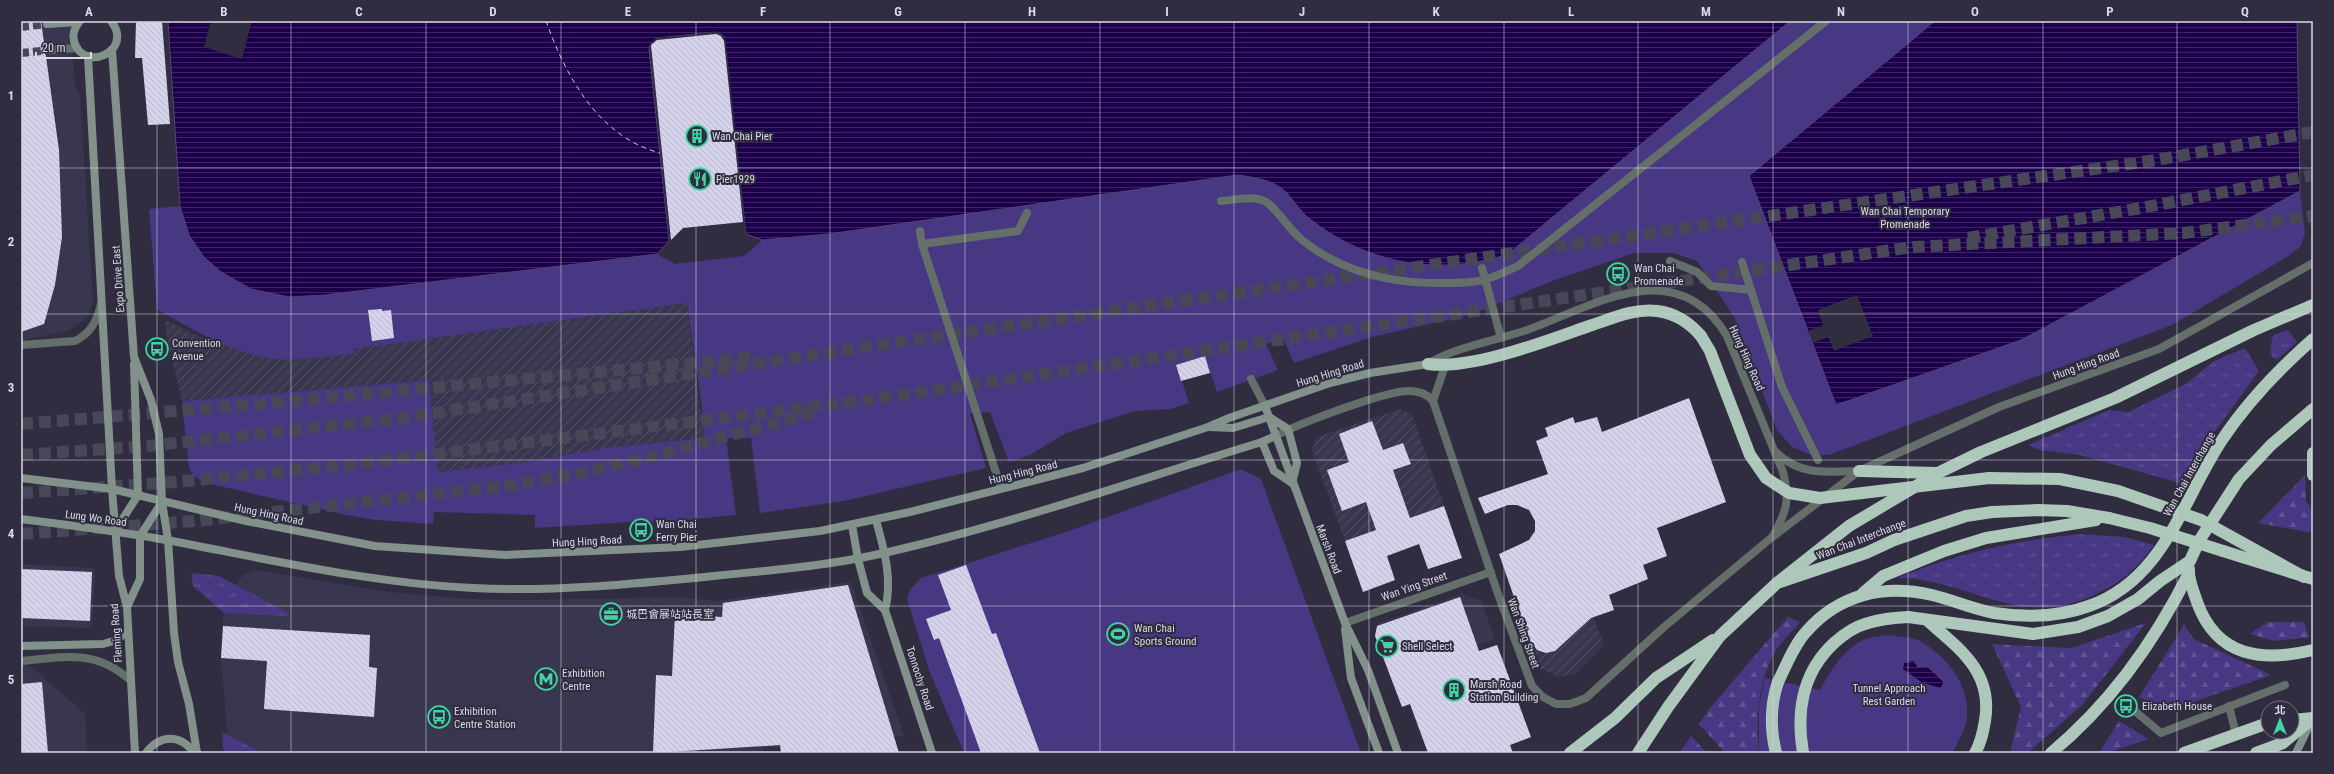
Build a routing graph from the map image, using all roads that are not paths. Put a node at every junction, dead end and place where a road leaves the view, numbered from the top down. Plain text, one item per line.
1 (111, 21) edge
2 (1826, 21) edge
3 (79, 22) edge
4 (47, 24) dead end
5 (77, 48) junction
6 (50, 50) tunnel mouth
7 (112, 50) junction
8 (88, 56) junction
9 (1221, 201) dead end
10 (1027, 213) dead end
11 (920, 231) dead end
12 (922, 244) junction
13 (1670, 261) dead end
14 (1742, 262) dead end
15 (2313, 263) edge
16 (1482, 268) dead end
17 (1484, 280) junction
18 (1751, 290) junction
19 (101, 301) junction
20 (2313, 305) edge
21 (1501, 338) junction
22 (2313, 339) edge
23 (21, 344) edge
24 (134, 357) junction
25 (1428, 364) junction
26 (1445, 366) junction
27 (1251, 379) dead end
28 (1433, 400) junction
29 (1264, 406) junction
30 (2313, 409) edge
31 (1269, 417) junction
32 (1208, 427) junction
33 (1288, 429) junction
34 (1275, 436) junction
35 (1262, 442) junction
36 (1774, 450) junction
37 (2313, 453) edge
38 (1818, 460) dead end
39 (1859, 470) junction
40 (1938, 473) junction
41 (2313, 475) edge
42 (21, 478) edge
43 (1292, 483) junction
44 (1001, 488) junction
45 (112, 489) junction
46 (138, 495) junction
47 (162, 502) junction
48 (2109, 518) junction
49 (21, 519) edge
50 (876, 520) junction
51 (852, 525) junction
52 (115, 531) junction
53 (140, 536) junction
54 (1771, 538) junction
55 (168, 540) junction
56 (885, 553) junction
57 (858, 559) junction
58 (2190, 567) junction
59 (1491, 572) junction
60 (2308, 578) edge
61 (1777, 583) junction
62 (1862, 594) junction
63 (127, 607) junction
64 (885, 610) junction
65 (1929, 622) junction
66 (1345, 623) junction
67 (128, 631) junction
68 (1720, 636) junction
69 (21, 646) edge
70 (2313, 650) edge
71 (21, 661) edge
72 (130, 680) junction
73 (2285, 685) dead end
74 (2230, 706) junction
75 (2130, 707) dead end
76 (2313, 718) edge
77 (2300, 719) edge
78 (2260, 726) edge
79 (2236, 734) junction
80 (135, 753) edge
81 (146, 753) edge
82 (196, 753) edge
83 (932, 753) edge
84 (1379, 753) edge
85 (1398, 753) edge
86 (1570, 753) edge
87 (1638, 753) edge
88 (1776, 753) edge
89 (1803, 753) edge
90 (1975, 753) edge
91 (2051, 753) edge
92 (2184, 753) edge
93 (2256, 753) edge
94 (2296, 753) edge

1 - 7 main road, Expo Drive East
2 - 17 street
3 - 4 main road
3 - 5 main road
5 - 6 street
5 - 8 main road
7 - 8 main road
7 - 24 main road, Expo Drive East
8 - 19 main road, Expo Drive East
9 - 17 street
10 - 12 street
11 - 12 street
12 - 44 street
13 - 18 street
14 - 18 street
15 - 39 street, Hung Hing Road
16 - 17 street
17 - 21 street
18 - 38 street
19 - 23 street
19 - 45 main road, Expo Drive East
20 - 40 highway
21 - 25 street, Hung Hing Road
21 - 36 street, Hung Hing Road
22 - 62 highway, Wan Chai Interchange
24 - 46 main road
24 - 47 main road, Expo Drive East
25 - 26 highway
25 - 29 main road, Hung Hing Road
26 - 28 street
26 - 60 highway, bridge
27 - 29 street
28 - 33 street
28 - 59 street, Wan Shing Street
29 - 31 main road, Marsh Road
29 - 32 main road, Hung Hing Road
30 - 58 highway
31 - 32 main road
31 - 33 main road
31 - 34 main road, Marsh Road
32 - 44 main road, Hung Hing Road
33 - 34 street
33 - 43 main road
34 - 35 main road
34 - 43 main road, Marsh Road
35 - 43 main road
35 - 56 main road
36 - 39 street, Hung Hing Road
36 - 54 street, Hung Hing Road
37 - 41 highway
39 - 40 highway
39 - 54 street, Hung Hing Road
40 - 61 highway
42 - 45 main road
43 - 66 main road, Marsh Road
44 - 50 main road, Hung Hing Road
45 - 46 main road
45 - 52 main road, Fleming Road
46 - 47 main road
46 - 52 main road
47 - 51 main road, Hung Hing Road
47 - 53 main road
47 - 55 main road
48 - 60 highway, Wan Chai Interchange, bridge
48 - 61 highway, Wan Chai Interchange
48 - 62 highway
49 - 52 main road, Lung Wo Road
50 - 51 main road, Hung Hing Road
50 - 56 main road, Tonnochy Road
51 - 57 main road, Tonnochy Road
52 - 53 main road, Lung Wo Road
52 - 63 main road, Fleming Road
53 - 55 main road, Lung Wo Road
53 - 63 main road
54 - 59 street, Wan Shing Street
55 - 57 main road
55 - 82 main road
56 - 57 main road
56 - 64 main road, Tonnochy Road
57 - 64 main road, Tonnochy Road
58 - 65 highway
58 - 70 highway
58 - 91 highway
59 - 66 street, Wan Ying Street
61 - 68 highway, Wan Chai Interchange
62 - 88 highway, bridge
63 - 67 main road, Fleming Road
64 - 83 main road, Tonnochy Road
65 - 89 highway, bridge
65 - 90 highway
66 - 84 main road, Marsh Road
66 - 85 main road, Marsh Road
67 - 69 main road
67 - 72 main road, Fleming Road
68 - 86 highway
68 - 87 highway, Wan Chai Interchange
71 - 72 street
72 - 80 main road, Fleming Road
73 - 74 street
74 - 75 street
74 - 79 street
76 - 77 highway
76 - 93 highway
76 - 94 main road
78 - 79 highway
79 - 92 highway
81 - 82 main road

